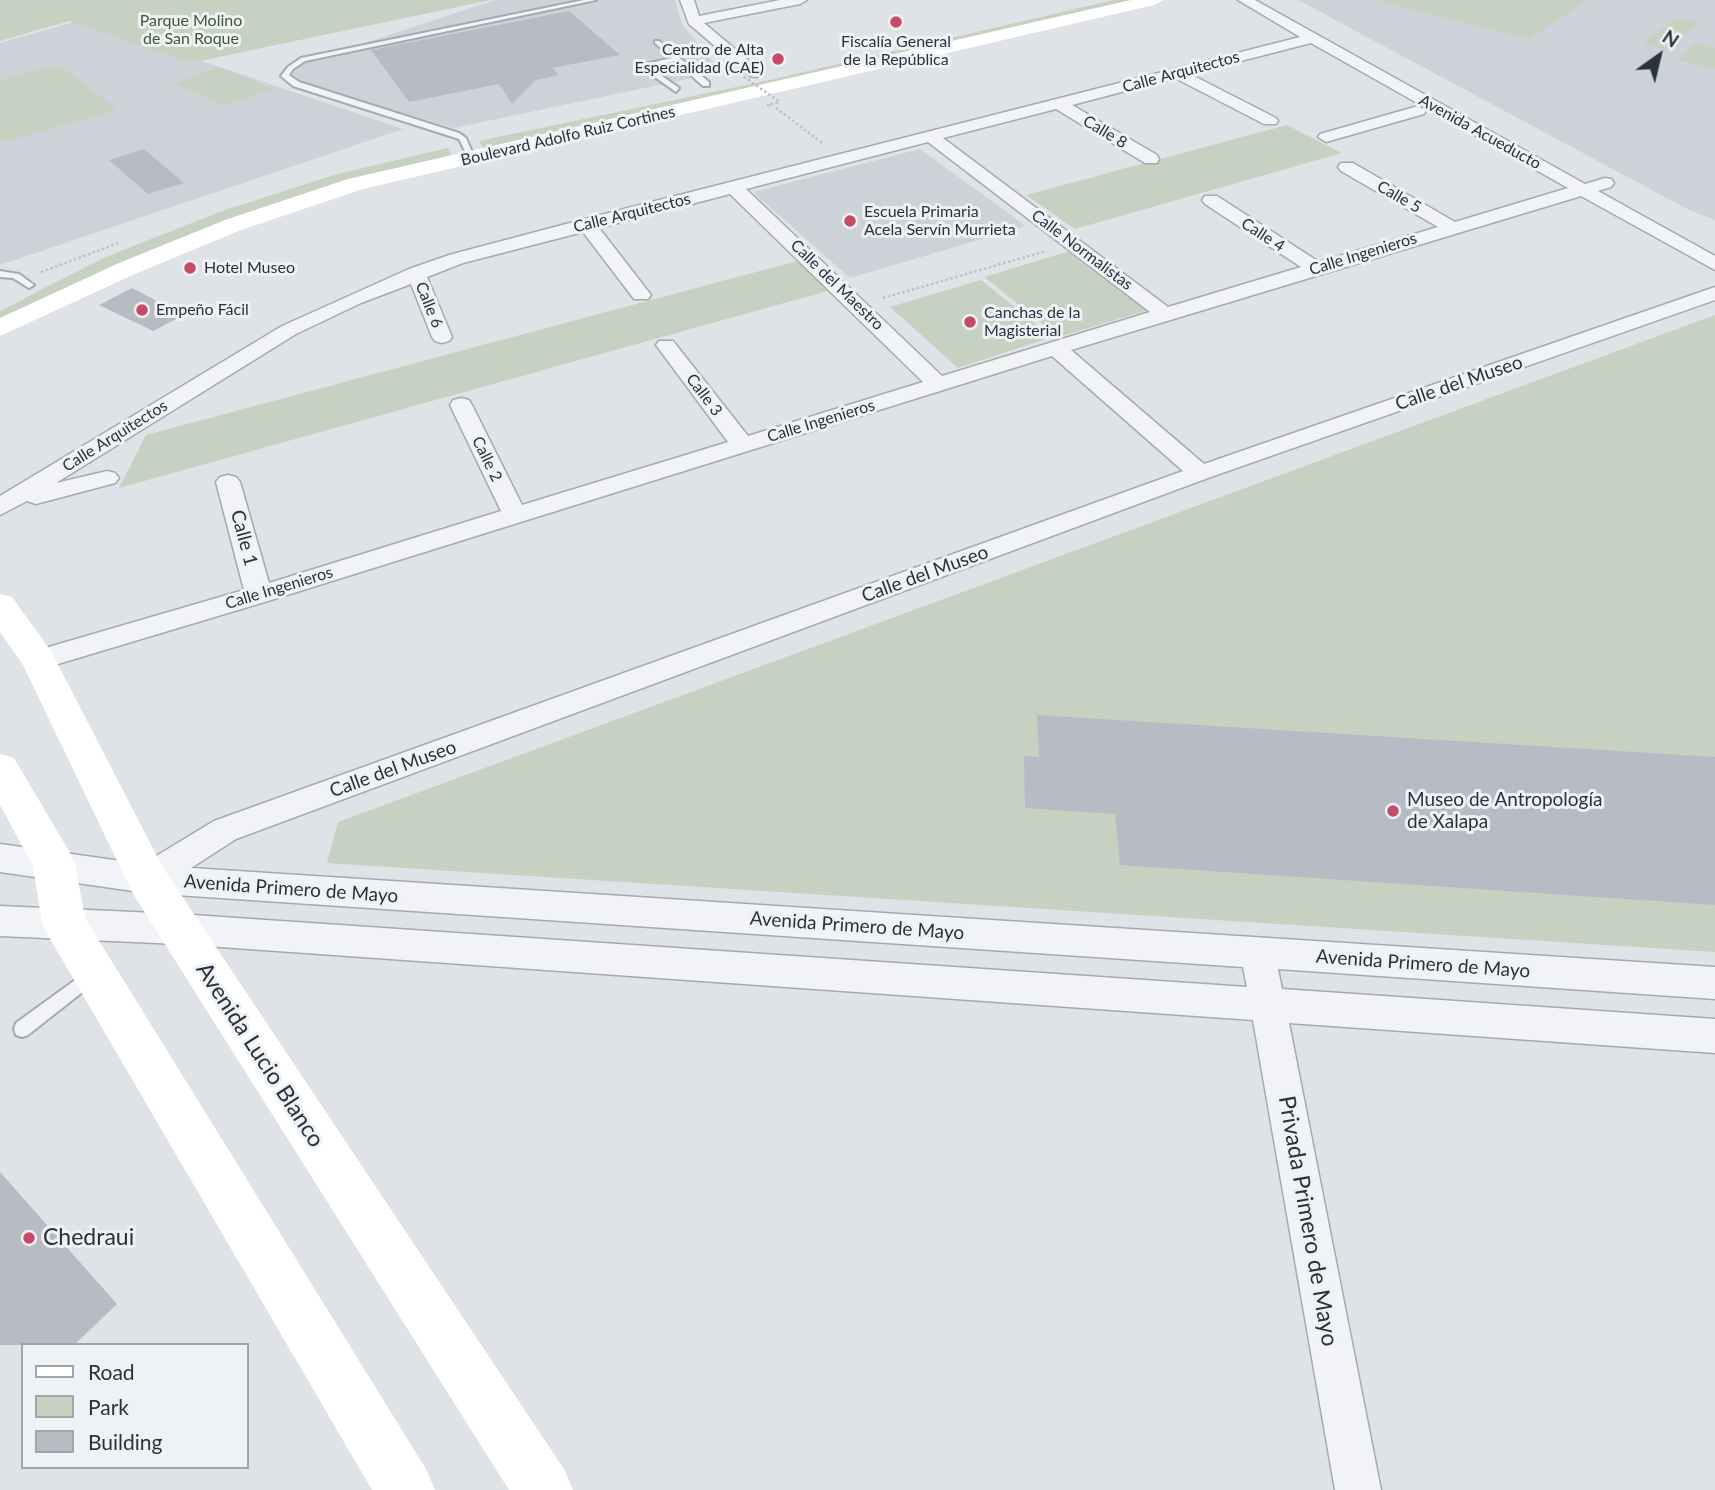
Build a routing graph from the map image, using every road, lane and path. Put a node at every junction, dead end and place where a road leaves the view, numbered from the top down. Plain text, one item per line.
1 (593, 0) edge
2 (687, 0) edge
3 (800, 0) edge
4 (1082, 0) edge
5 (1154, 0) edge
6 (1245, 0) edge
7 (1270, 0) edge
8 (695, 21) junction
9 (1312, 38) junction
10 (657, 42) dead end
11 (1282, 46) junction
12 (1307, 57) dead end
13 (677, 59) junction
14 (733, 73) dead end
15 (1177, 73) junction
16 (706, 84) junction
17 (1368, 87) dead end
18 (676, 90) junction
19 (760, 91) junction
20 (1059, 104) junction
21 (1270, 121) dead end
22 (931, 137) junction
23 (1326, 137) dead end
24 (467, 148) junction
25 (1151, 159) dead end
26 (845, 160) junction
27 (1347, 167) dead end
28 (307, 178) dead end
29 (1605, 183) junction
30 (733, 187) junction
31 (1582, 188) junction
32 (1629, 197) dead end
33 (1211, 200) dead end
34 (587, 224) junction
35 (1451, 227) junction
36 (1073, 243) junction
37 (1715, 264) edge
38 (1316, 269) junction
39 (416, 273) junction
40 (0, 274) edge
41 (53, 275) dead end
42 (29, 285) junction
43 (1715, 293) edge
44 (10, 295) dead end
45 (641, 295) dead end
46 (859, 305) junction
47 (1165, 313) junction
48 (0, 328) edge
49 (442, 337) dead end
50 (666, 345) dead end
51 (1057, 349) junction
52 (938, 384) junction
53 (461, 404) dead end
54 (743, 445) junction
55 (1200, 473) junction
56 (107, 478) dead end
57 (229, 482) dead end
58 (4, 505) edge
59 (514, 513) junction
60 (259, 595) junction
61 (0, 606) edge
62 (38, 660) junction
63 (0, 769) edge
64 (0, 858) edge
65 (54, 864) junction
66 (146, 879) junction
67 (0, 920) edge
68 (64, 923) junction
69 (178, 929) junction
70 (1258, 953) junction
71 (95, 973) junction
72 (1715, 983) edge
73 (1269, 1007) junction
74 (22, 1029) dead end
75 (1715, 1036) edge
76 (405, 1490) edge
77 (543, 1490) edge
78 (1358, 1490) edge

1 - 24 lane
2 - 8 street
3 - 8 street
4 - 19 main road, Boulevard Adolfo Ruiz Cortines
5 - 19 main road, Boulevard Adolfo Ruiz Cortines
6 - 9 street, Avenida Acueducto
7 - 29 street, Avenida Acueducto
8 - 19 street
9 - 11 street, Calle Arquitectos
9 - 31 street, Avenida Acueducto
10 - 13 lane
11 - 12 street
11 - 15 street, Calle Arquitectos
13 - 16 lane
13 - 18 lane
14 - 19 path, bridge
15 - 20 street, Calle Arquitectos
15 - 21 street
16 - 18 main road, Boulevard Adolfo Ruiz Cortines
16 - 19 main road, Boulevard Adolfo Ruiz Cortines
17 - 23 street
18 - 24 main road, Boulevard Adolfo Ruiz Cortines
19 - 24 main road, Boulevard Adolfo Ruiz Cortines
19 - 26 path
20 - 22 street, Calle Arquitectos
20 - 25 street, Calle 8
22 - 26 street, Calle Arquitectos
22 - 36 street, Calle Normalistas
24 - 28 main road, Boulevard Adolfo Ruiz Cortines
24 - 48 main road, Boulevard Adolfo Ruiz Cortines
26 - 30 street, Calle Arquitectos
27 - 35 street, Calle 5
29 - 31 street, Calle Ingenieros
29 - 32 street, Avenida Acueducto
30 - 34 street, Calle Arquitectos
30 - 46 street, Calle del Maestro
31 - 35 street, Calle Ingenieros
31 - 37 street, Avenida Acueducto
33 - 38 street, Calle 4
34 - 39 street, Calle Arquitectos
34 - 45 street
35 - 38 street, Calle Ingenieros
36 - 46 path
36 - 47 street, Calle Normalistas
38 - 47 street, Calle Ingenieros
39 - 49 street, Calle 6
39 - 58 street, Calle Arquitectos
40 - 42 lane
41 - 42 main road
42 - 44 main road
43 - 55 street, Calle del Museo
46 - 52 street, Calle del Maestro
47 - 51 street, Calle Ingenieros
50 - 54 street, Calle 3
51 - 52 street, Calle Ingenieros
51 - 55 street
52 - 54 street, Calle Ingenieros
53 - 59 street, Calle 2
54 - 59 street, Calle Ingenieros
55 - 66 street, Calle del Museo
56 - 58 street
57 - 60 street, Calle 1
59 - 60 street, Calle Ingenieros
60 - 62 street, Calle Ingenieros
61 - 62 main road, Avenida Lucio Blanco
62 - 66 main road, Avenida Lucio Blanco
63 - 65 main road
64 - 65 street, Avenida Primero de Mayo
65 - 66 street, Avenida Primero de Mayo
65 - 68 main road
66 - 69 main road, Avenida Lucio Blanco
66 - 70 street, Avenida Primero de Mayo
67 - 68 street
68 - 69 street
68 - 71 main road
69 - 73 street
69 - 77 main road, Avenida Lucio Blanco
70 - 72 street, Avenida Primero de Mayo
70 - 73 street, Privada Primero de Mayo
71 - 74 lane
71 - 76 main road
73 - 75 street
73 - 78 street, Privada Primero de Mayo

